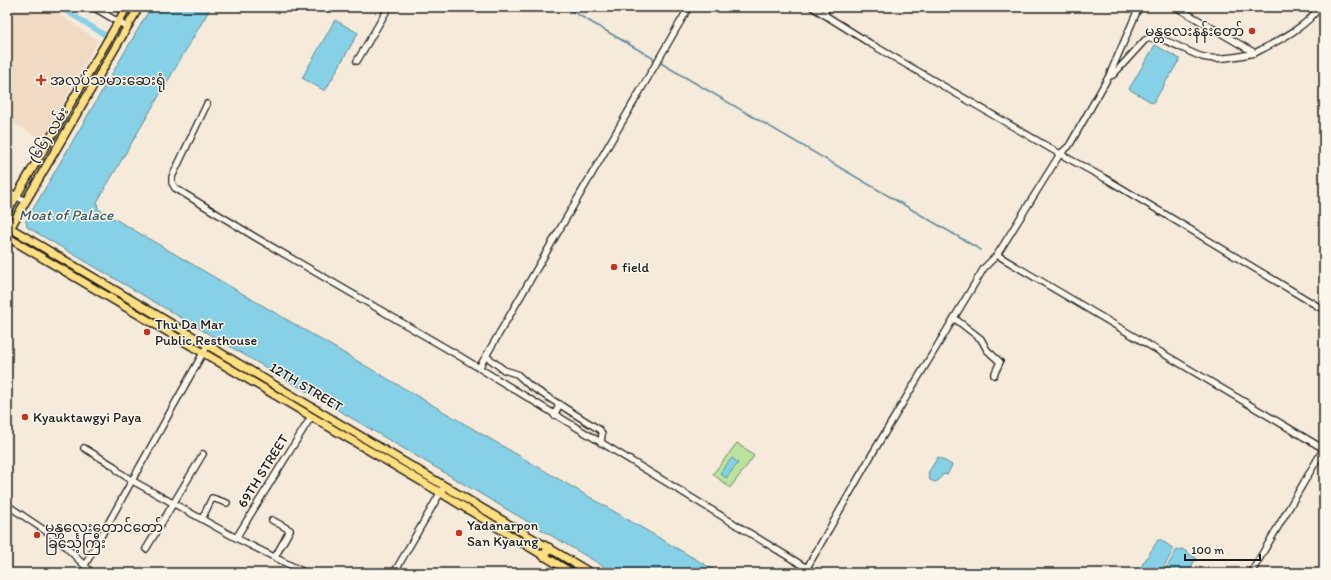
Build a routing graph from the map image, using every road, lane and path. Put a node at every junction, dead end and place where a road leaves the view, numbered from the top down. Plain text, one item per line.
1 (93, 7) edge
2 (127, 7) edge
3 (139, 7) edge
4 (389, 7) edge
5 (690, 7) edge
6 (812, 7) edge
7 (828, 7) edge
8 (1139, 7) edge
9 (1176, 7) edge
10 (1319, 7) edge
11 (1324, 10) edge
12 (824, 14) junction
13 (1315, 14) junction
14 (118, 22) junction
15 (127, 27) junction
16 (1255, 53) junction
17 (357, 61) dead end
18 (1109, 76) junction
19 (207, 104) dead end
20 (1060, 154) junction
21 (7, 191) edge
22 (15, 196) junction
23 (25, 202) junction
24 (7, 212) edge
25 (8, 231) edge
26 (997, 255) junction
27 (1324, 310) edge
28 (954, 318) junction
29 (208, 344) junction
30 (203, 353) junction
31 (486, 356) junction
32 (479, 368) junction
33 (994, 375) dead end
34 (560, 404) junction
35 (554, 415) junction
36 (311, 417) junction
37 (601, 443) junction
38 (84, 448) dead end
39 (1324, 448) edge
40 (203, 454) dead end
41 (131, 480) junction
42 (443, 490) junction
43 (173, 503) junction
44 (227, 503) dead end
45 (7, 505) edge
46 (202, 519) junction
47 (272, 520) dead end
48 (236, 538) junction
49 (549, 548) junction
50 (146, 549) dead end
51 (544, 556) junction
52 (276, 557) junction
53 (85, 565) junction
54 (807, 567) junction
55 (90, 572) edge
56 (306, 573) edge
57 (394, 573) edge
58 (572, 573) edge
59 (591, 573) edge
60 (804, 573) edge
61 (815, 573) edge
62 (1251, 573) edge

1 - 14 street
2 - 14 main road, (၆၆) လမ်း
3 - 15 main road, (၆၆) လမ်း
4 - 17 street
5 - 31 street
6 - 12 street
7 - 12 street
8 - 18 street
9 - 16 street
10 - 13 street
11 - 13 street
12 - 20 street
13 - 16 street
14 - 15 street
14 - 22 main road, (၆၆) လမ်း
15 - 23 main road, (၆၆) လမ်း
16 - 18 street
18 - 20 street
19 - 32 street
20 - 26 street
20 - 27 street
21 - 22 street
22 - 23 street
22 - 24 main road, (၆၆) လမ်း
23 - 25 main road, (၆၆) လမ်း
25 - 29 main road, 12TH STREET
25 - 30 main road, 12TH STREET
26 - 28 street
26 - 39 street
28 - 33 street
28 - 54 street
29 - 30 street
29 - 42 main road, 12TH STREET
30 - 36 main road, 12TH STREET
30 - 41 street
31 - 32 street
31 - 34 street
32 - 35 street
34 - 35 street
34 - 37 street
35 - 37 street
36 - 42 main road, 12TH STREET
36 - 48 street, 69TH STREET
37 - 54 street
38 - 41 street
39 - 62 street
40 - 43 street
41 - 43 street
41 - 53 street
42 - 49 main road, 12TH STREET
42 - 51 main road, 12TH STREET
42 - 57 street
43 - 46 street
43 - 50 street
44 - 46 street
45 - 53 street
46 - 48 street
47 - 52 street
48 - 52 street
49 - 51 highway
49 - 59 main road, 12TH STREET
51 - 58 main road, 12TH STREET
52 - 56 street
53 - 55 street
54 - 60 street
54 - 61 street

